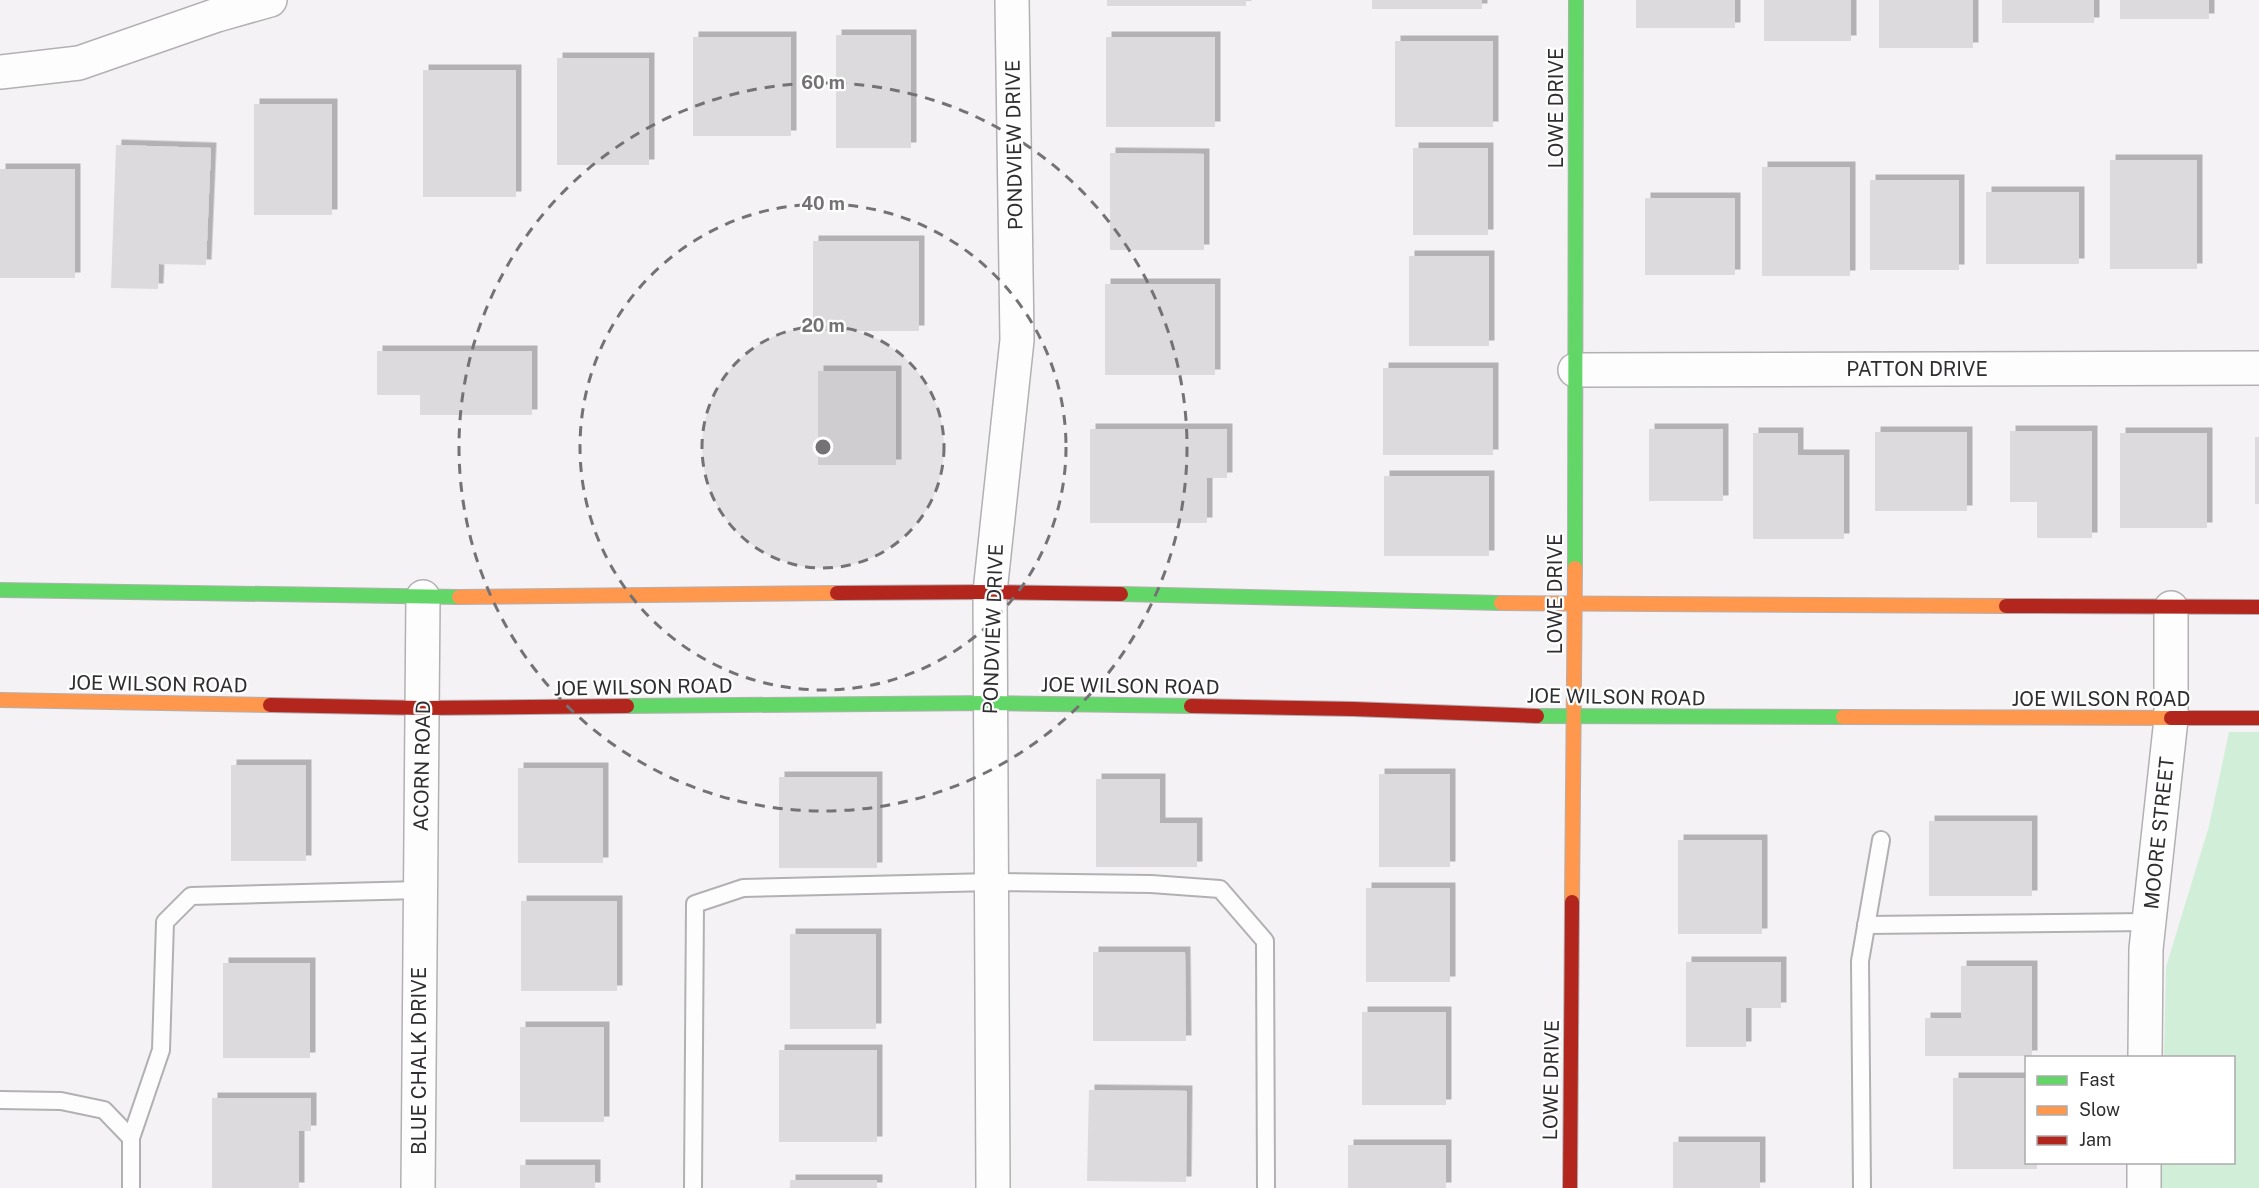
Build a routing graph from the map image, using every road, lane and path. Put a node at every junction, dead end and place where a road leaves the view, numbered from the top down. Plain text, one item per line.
1 (270, 0) edge
2 (1012, 0) edge
3 (1576, 0) edge
4 (217, 7) edge
5 (0, 72) edge
6 (2259, 368) edge
7 (1575, 370) junction
8 (0, 590) edge
9 (990, 592) junction
10 (423, 597) junction
11 (1575, 605) junction
12 (2259, 607) edge
13 (2171, 608) junction
14 (0, 700) edge
15 (990, 703) junction
16 (422, 708) junction
17 (1574, 717) junction
18 (2259, 718) edge
19 (2171, 719) junction
20 (1881, 840) dead end
21 (992, 882) junction
22 (420, 890) junction
23 (2150, 922) junction
24 (1866, 925) junction
25 (420, 935) joint
26 (2145, 1056) edge
27 (0, 1100) edge
28 (131, 1138) junction
29 (2144, 1164) edge
30 (131, 1188) edge
31 (418, 1188) edge
32 (693, 1188) edge
33 (993, 1188) edge
34 (1266, 1188) edge
35 (1570, 1188) edge
36 (1862, 1188) edge
37 (2144, 1188) edge

1 - 4 street
2 - 9 street, PONDVIEW DRIVE
3 - 7 main road, LOWE DRIVE
4 - 5 street
6 - 7 street, PATTON DRIVE
7 - 11 main road, LOWE DRIVE
8 - 10 main road
9 - 10 main road
9 - 11 main road
9 - 15 street, PONDVIEW DRIVE
10 - 16 street, ACORN ROAD
11 - 13 main road
11 - 17 main road, LOWE DRIVE
12 - 13 main road
13 - 19 street, MOORE STREET
14 - 16 main road, JOE WILSON ROAD
15 - 16 main road, JOE WILSON ROAD
15 - 17 main road, JOE WILSON ROAD
15 - 21 street, PONDVIEW DRIVE
16 - 22 street, ACORN ROAD
17 - 19 main road, JOE WILSON ROAD
17 - 35 main road, LOWE DRIVE
18 - 19 main road, JOE WILSON ROAD
19 - 23 street, MOORE STREET
20 - 24 lane
21 - 32 lane
21 - 33 street, PONDVIEW DRIVE
21 - 34 lane
22 - 25 street, ACORN ROAD
22 - 28 lane
23 - 24 lane
23 - 26 street, MOORE STREET
24 - 36 lane
25 - 31 street, BLUE CHALK DRIVE
27 - 28 lane
28 - 30 lane
29 - 37 street

